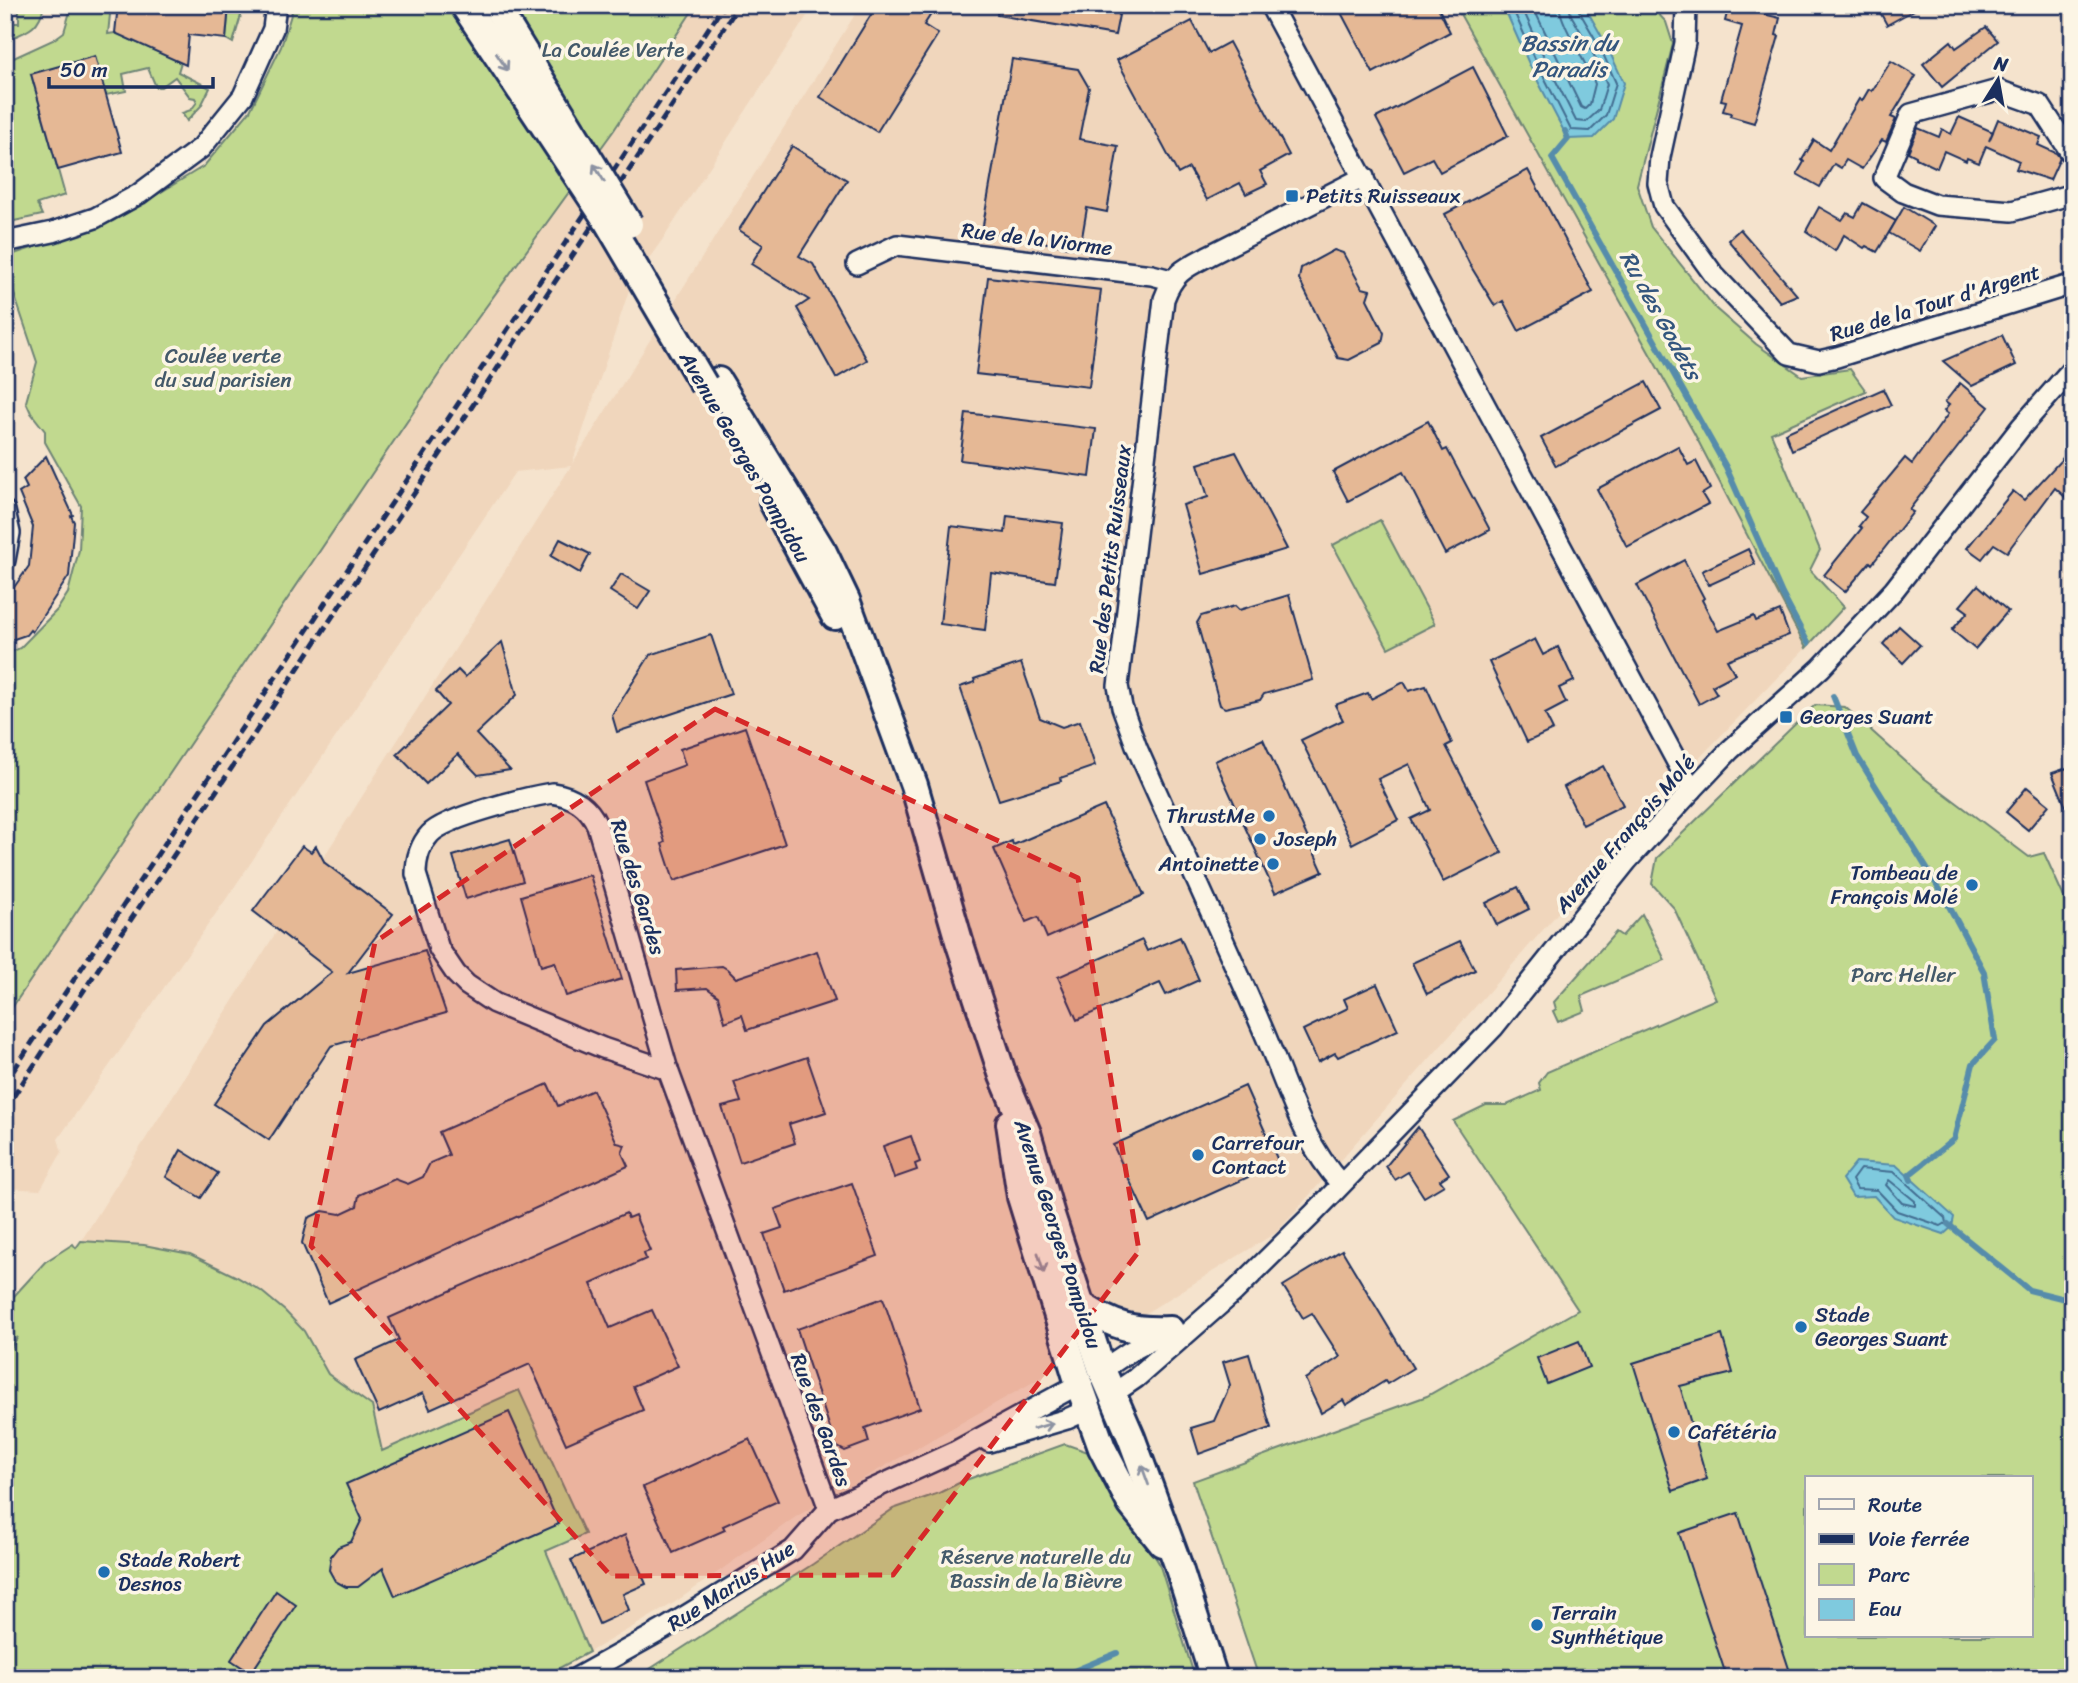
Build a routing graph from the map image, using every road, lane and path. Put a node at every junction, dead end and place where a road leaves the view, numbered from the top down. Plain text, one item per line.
1 (276, 5) edge
2 (464, 5) edge
3 (495, 5) edge
4 (1270, 5) edge
5 (1686, 5) edge
6 (2073, 156) edge
7 (1364, 177) junction
8 (2073, 194) edge
9 (5, 242) edge
10 (857, 264) dead end
11 (1171, 280) junction
12 (2069, 288) edge
13 (2073, 368) edge
14 (711, 383) junction
15 (5, 511) edge
16 (5, 560) edge
17 (1692, 790) junction
18 (668, 1070) junction
19 (1003, 1076) junction
20 (1341, 1184) junction
21 (1082, 1306) junction
22 (1200, 1319) junction
23 (1170, 1331) junction
24 (1108, 1382) junction
25 (1079, 1384) junction
26 (1089, 1409) junction
27 (954, 1452) junction
28 (829, 1509) junction
29 (1177, 1562) junction
30 (576, 1678) edge
31 (1214, 1678) edge

1 - 9 street
2 -> 14 main road, Avenue Georges Pompidou, bridge
14 -> 3 main road, Avenue Georges Pompidou, bridge
4 - 7 street
5 - 12 street, Rue de la Tour d'Argent
6 - 8 street
7 - 11 street
7 - 17 street
10 - 11 street, Rue de la Viorme
11 - 20 street, Rue des Petits Ruisseaux
13 - 17 street, Avenue François Molé
14 - 19 main road, Avenue Georges Pompidou
15 - 16 street
17 - 20 street, Avenue François Molé
18 - 18 street, Rue des Gardes
18 - 28 street, Rue des Gardes
19 - 21 main road, Avenue Georges Pompidou
19 -> 25 main road, Avenue Georges Pompidou
20 - 22 street, Avenue François Molé
21 - 23 main road
21 - 24 main road, Avenue Georges Pompidou
22 - 23 street, Avenue François Molé
22 - 24 street, Avenue François Molé
23 - 24 street, Avenue François Molé
24 - 25 main road
24 - 26 main road, Rue Marius Hue
29 -> 24 main road, Avenue Georges Pompidou
25 - 26 main road, Avenue Georges Pompidou
25 - 27 street, Rue Marius Hue
27 -> 26 street, Rue Marius Hue
26 - 29 main road, Avenue Georges Pompidou
27 - 28 street, Rue Marius Hue
28 - 30 street, Rue Marius Hue
29 - 31 main road, Avenue Georges Pompidou

